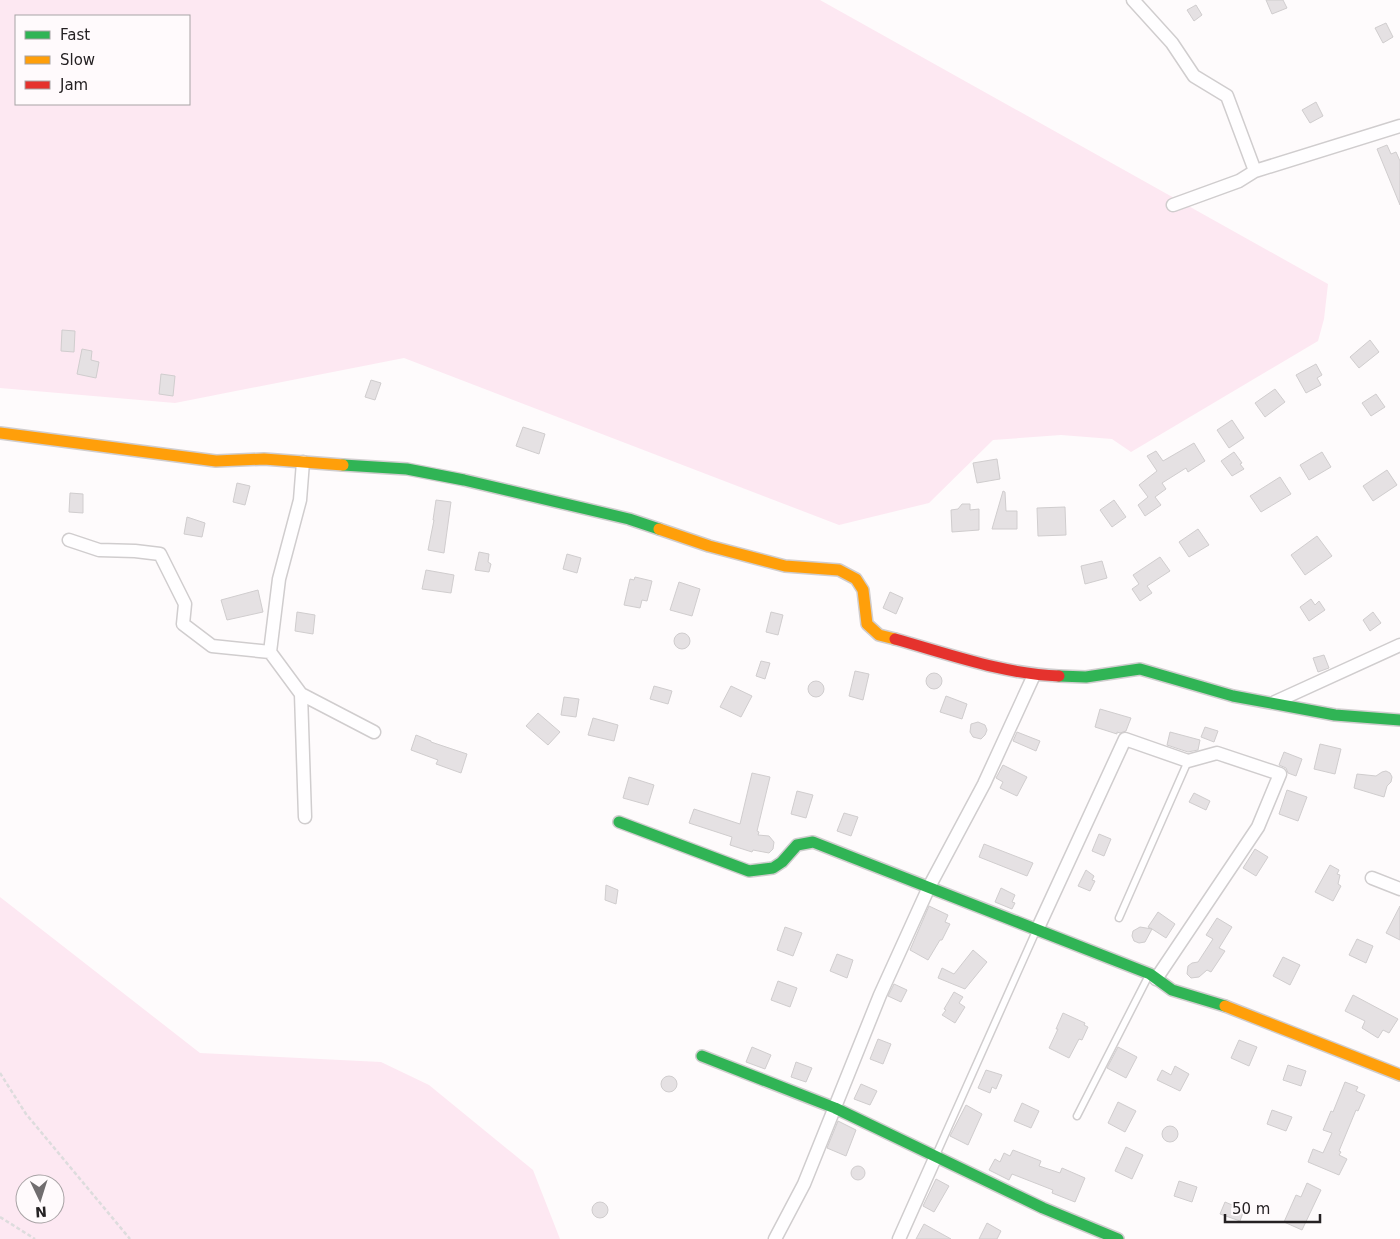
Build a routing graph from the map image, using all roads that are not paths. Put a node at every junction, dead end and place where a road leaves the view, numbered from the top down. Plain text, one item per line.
1 (1132, 0) edge
2 (1400, 126) edge
3 (1255, 171) junction
4 (1173, 205) dead end
5 (0, 427) edge
6 (0, 433) edge
7 (26, 436) junction
8 (303, 462) junction
9 (69, 540) dead end
10 (1400, 646) edge
11 (270, 652) junction
12 (1034, 675) junction
13 (300, 694) junction
14 (1275, 702) junction
15 (1400, 720) edge
16 (374, 732) dead end
17 (1188, 761) junction
18 (305, 818) dead end
19 (619, 822) dead end
20 (1372, 878) dead end
21 (929, 887) junction
22 (1400, 889) edge
23 (1119, 918) dead end
24 (1037, 930) junction
25 (1153, 977) junction
26 (702, 1056) dead end
27 (1400, 1074) edge
28 (835, 1108) junction
29 (1077, 1116) dead end
30 (936, 1156) junction
31 (775, 1239) edge
32 (899, 1239) edge
33 (1118, 1239) edge

1 - 3 street
2 - 3 street
3 - 4 street
5 - 7 street
6 - 7 street
7 - 8 street
8 - 11 street
8 - 12 street
9 - 11 street
10 - 14 street
11 - 13 street
12 - 14 street
12 - 21 street
13 - 16 street
13 - 18 street
14 - 15 street
17 - 23 lane
17 - 24 street
17 - 25 street
19 - 21 street
20 - 22 street
21 - 24 street
21 - 28 street
24 - 25 street
24 - 30 lane
25 - 27 street
25 - 29 lane
26 - 28 street
28 - 30 street
28 - 31 street
30 - 32 street
30 - 33 street

